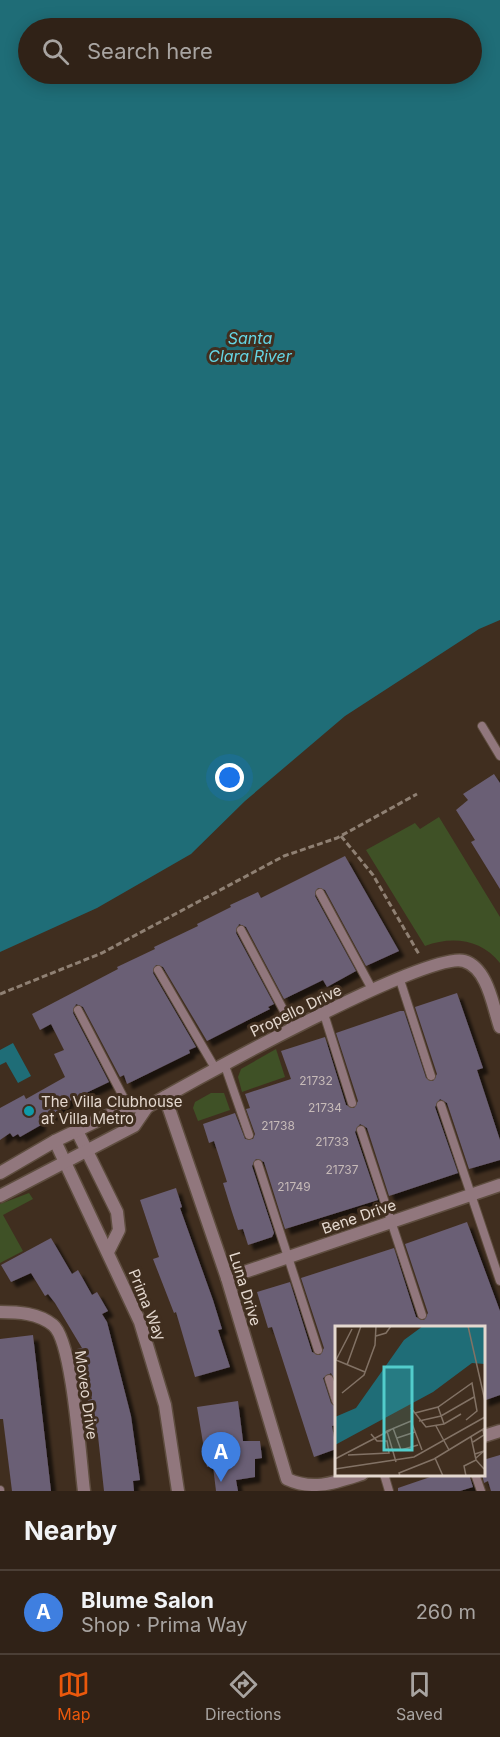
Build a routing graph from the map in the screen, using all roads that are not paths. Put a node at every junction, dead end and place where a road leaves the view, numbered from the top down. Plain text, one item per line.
1 (482, 726) dead end
2 (500, 756) edge
3 (320, 893) dead end
4 (242, 930) dead end
5 (158, 970) dead end
6 (400, 980) junction
7 (373, 991) junction
8 (78, 1010) dead end
9 (324, 1014) junction
10 (500, 1027) edge
11 (293, 1028) junction
12 (220, 1066) junction
13 (431, 1076) dead end
14 (165, 1097) junction
15 (352, 1103) dead end
16 (441, 1104) dead end
17 (128, 1106) junction
18 (147, 1107) junction
19 (361, 1130) dead end
20 (77, 1131) junction
21 (249, 1136) dead end
22 (55, 1141) junction
23 (88, 1152) junction
24 (67, 1162) junction
25 (258, 1164) dead end
26 (0, 1173) edge
27 (500, 1185) edge
28 (473, 1194) junction
29 (0, 1196) edge
30 (392, 1222) junction
31 (108, 1252) junction
32 (288, 1257) junction
33 (227, 1278) junction
34 (500, 1281) edge
35 (0, 1312) edge
36 (423, 1315) dead end
37 (318, 1350) dead end
38 (330, 1379) dead end
39 (335, 1397) edge
40 (500, 1431) edge
41 (485, 1435) edge
42 (358, 1476) edge
43 (384, 1476) edge
44 (476, 1476) edge
45 (84, 1491) edge
46 (178, 1491) edge
47 (388, 1491) edge
48 (481, 1491) edge

1 - 2 lane
3 - 7 lane
4 - 11 lane
5 - 12 lane
6 - 7 street, Propello Drive
6 - 10 street, Propello Drive
6 - 13 lane
7 - 9 street, Propello Drive
8 - 17 lane
9 - 11 street, Propello Drive
9 - 15 lane
11 - 12 street, Propello Drive
12 - 14 street, Propello Drive
12 - 21 lane
14 - 18 street, Propello Drive
14 - 33 street, Luna Drive
16 - 28 lane
17 - 18 street
17 - 20 street
18 - 23 street, Propello Drive
19 - 30 lane
20 - 22 street
20 - 23 street
22 - 24 street, Prima Way
22 - 26 street
23 - 24 street, Propello Drive
23 - 31 street
24 - 29 street, Propello Drive
24 - 31 street, Prima Way
25 - 32 lane
27 - 28 street, Bene Drive
28 - 30 street, Bene Drive
28 - 34 lane
30 - 32 street, Bene Drive
30 - 36 lane
31 - 46 street, Prima Way
32 - 33 street, Bene Drive
32 - 37 lane
33 - 42 street, Luna Drive
35 - 45 street, Moveo Drive
38 - 39 lane
40 - 41 street
43 - 47 lane
44 - 48 lane

